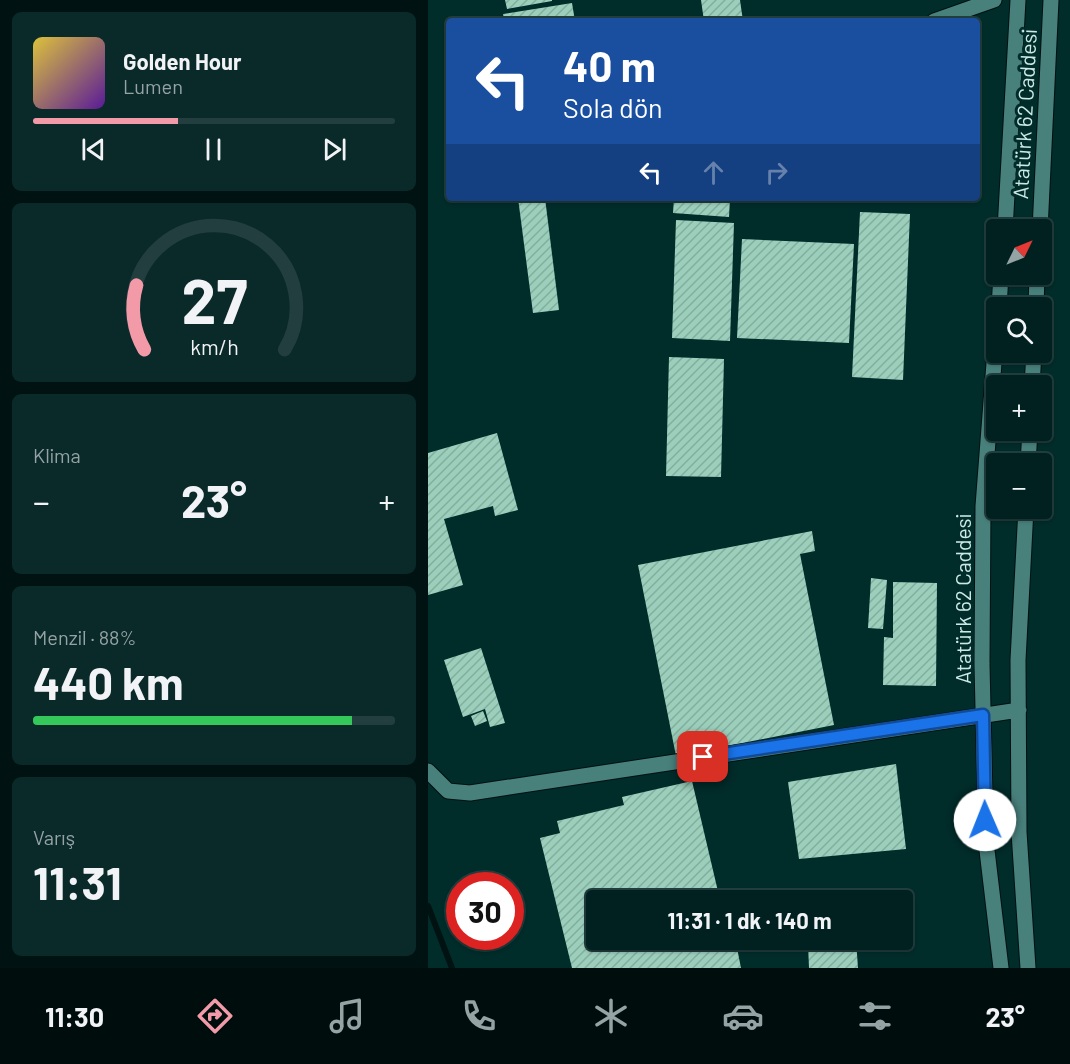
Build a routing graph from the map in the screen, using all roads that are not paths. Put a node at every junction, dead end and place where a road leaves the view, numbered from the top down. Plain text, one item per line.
1 (994, 0) edge
2 (1018, 0) edge
3 (1051, 0) edge
4 (943, 18) edge
5 (1006, 219) edge
6 (1041, 219) edge
7 (994, 363) edge
8 (1025, 519) edge
9 (1019, 710) junction
10 (983, 715) junction
11 (428, 771) edge
12 (1001, 968) edge
13 (1028, 968) edge

1 - 4 street
2 - 5 street, Atatürk 62 Caddesi
3 - 6 street, Atatürk 62 Caddesi
7 - 10 street, Atatürk 62 Caddesi
8 - 9 street
9 - 10 street
9 - 13 street
10 - 11 street
10 - 12 street, Atatürk 62 Caddesi

